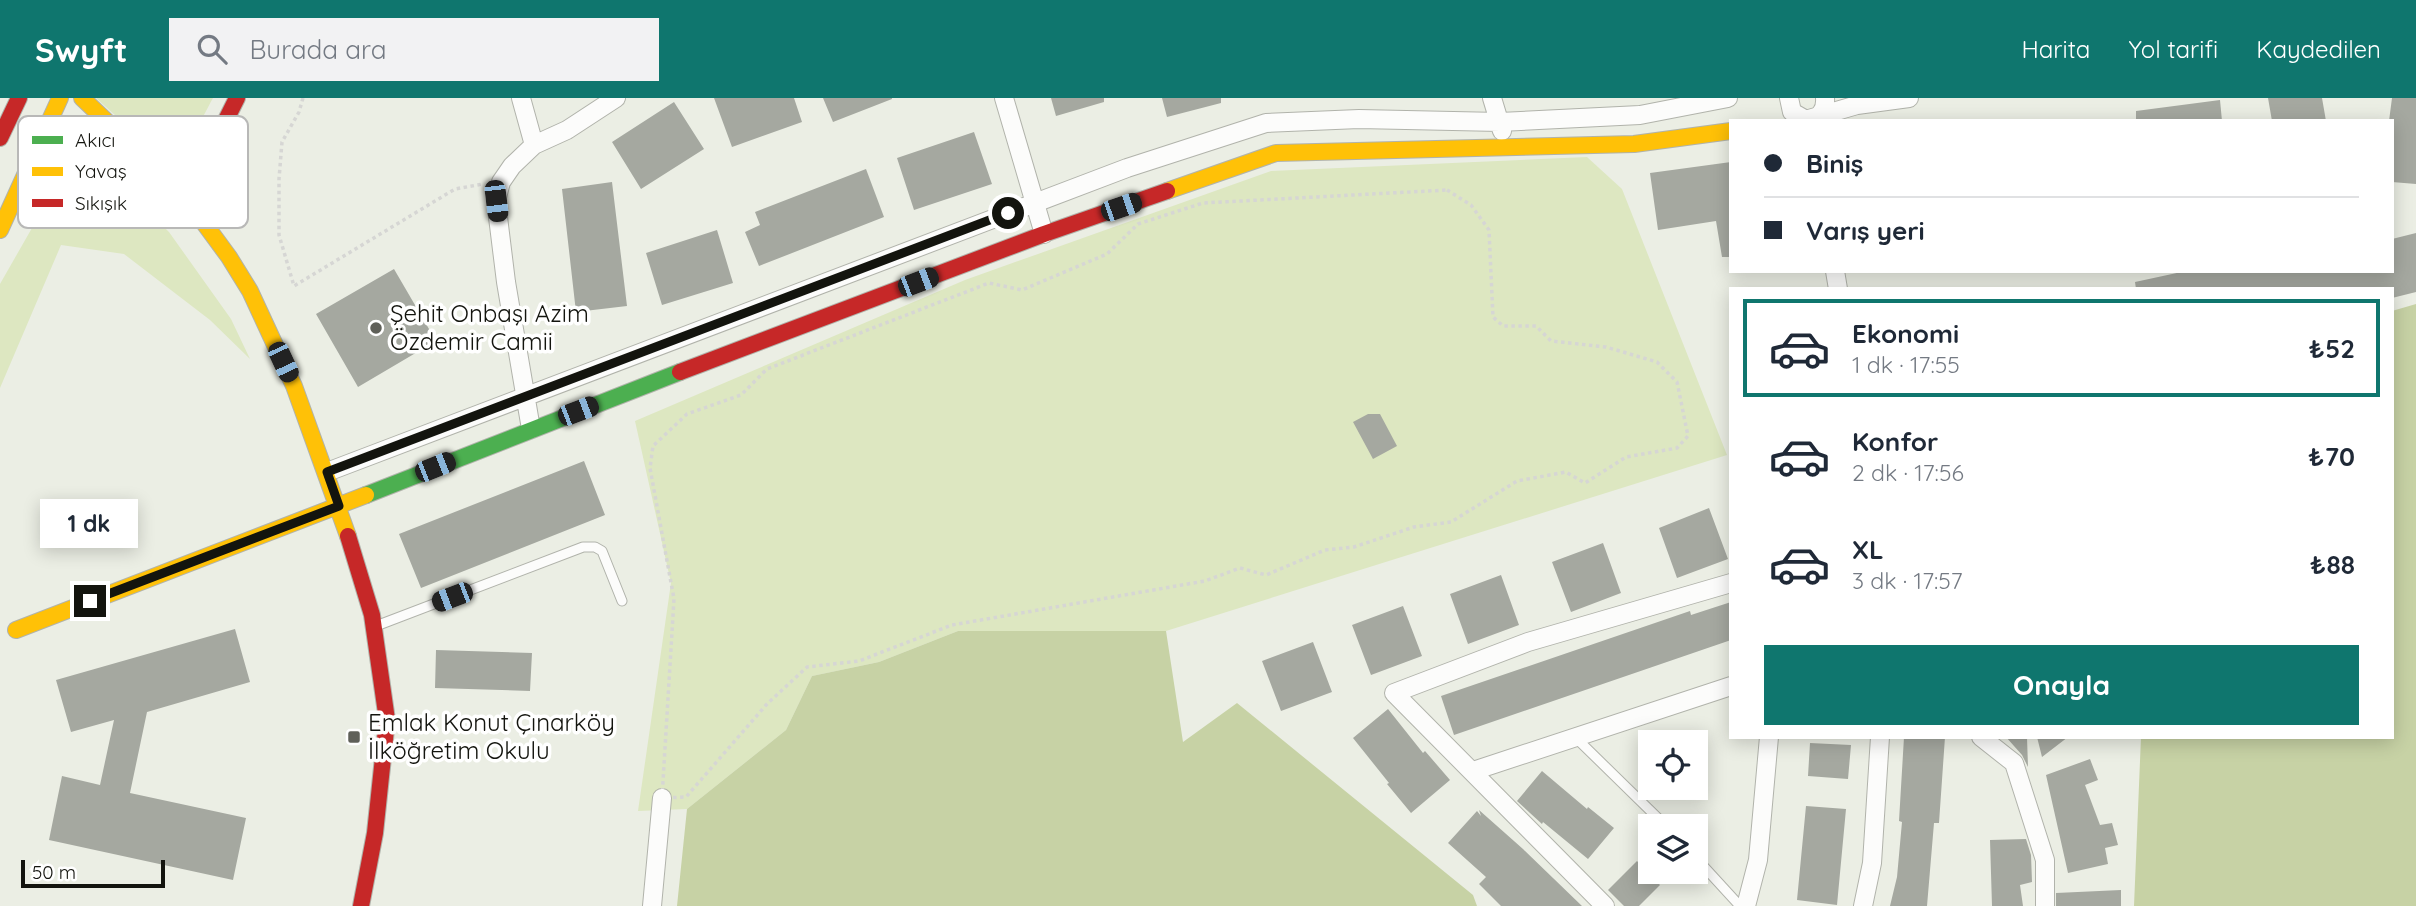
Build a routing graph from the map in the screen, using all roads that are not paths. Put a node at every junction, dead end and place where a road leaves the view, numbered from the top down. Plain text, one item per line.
1 (19, 98) edge
2 (60, 98) edge
3 (82, 98) edge
4 (237, 98) edge
5 (521, 98) edge
6 (617, 98) edge
7 (1004, 98) edge
8 (1492, 98) edge
9 (1728, 98) edge
10 (1789, 98) edge
11 (1825, 98) edge
12 (1909, 98) edge
13 (52, 116) edge
14 (101, 116) edge
15 (228, 116) edge
16 (1805, 119) edge
17 (1810, 119) edge
18 (1812, 119) edge
19 (1500, 122) junction
20 (1729, 131) edge
21 (0, 137) edge
22 (534, 145) junction
23 (1506, 147) junction
24 (18, 191) edge
25 (1033, 203) junction
26 (209, 228) edge
27 (0, 230) edge
28 (1044, 234) junction
29 (526, 397) junction
30 (531, 429) junction
31 (327, 472) junction
32 (339, 506) junction
33 (1729, 584) edge
34 (622, 601) dead end
35 (374, 627) junction
36 (16, 630) dead end
37 (1729, 687) edge
38 (1576, 737) junction
39 (1769, 739) edge
40 (1880, 739) edge
41 (1984, 739) edge
42 (1473, 771) junction
43 (662, 798) road end
44 (1654, 814) edge
45 (1708, 871) edge
46 (361, 906) edge
47 (652, 906) edge
48 (1605, 906) edge
49 (1740, 906) edge
50 (1746, 906) edge
51 (1863, 906) edge
52 (2045, 906) edge

1 - 21 main road
2 - 13 main road
3 - 14 main road
4 - 15 main road
5 - 22 street
6 - 22 street
7 - 25 street
8 - 19 street
9 - 19 street
10 - 16 street
11 - 17 street
12 - 18 street
19 - 23 street
19 - 25 street
20 - 23 main road
22 - 29 street
23 - 28 main road
24 - 27 main road
25 - 28 street
25 - 29 street
26 - 31 main road
28 - 30 main road
29 - 30 street
29 - 31 street
30 - 32 main road
31 - 32 main road
32 - 35 main road
32 - 36 main road
33 - 42 street
34 - 35 lane
35 - 46 main road
37 - 38 street
38 - 42 street
38 - 44 lane
39 - 50 street
40 - 51 street
41 - 52 street
42 - 48 street
43 - 47 street
45 - 49 lane

